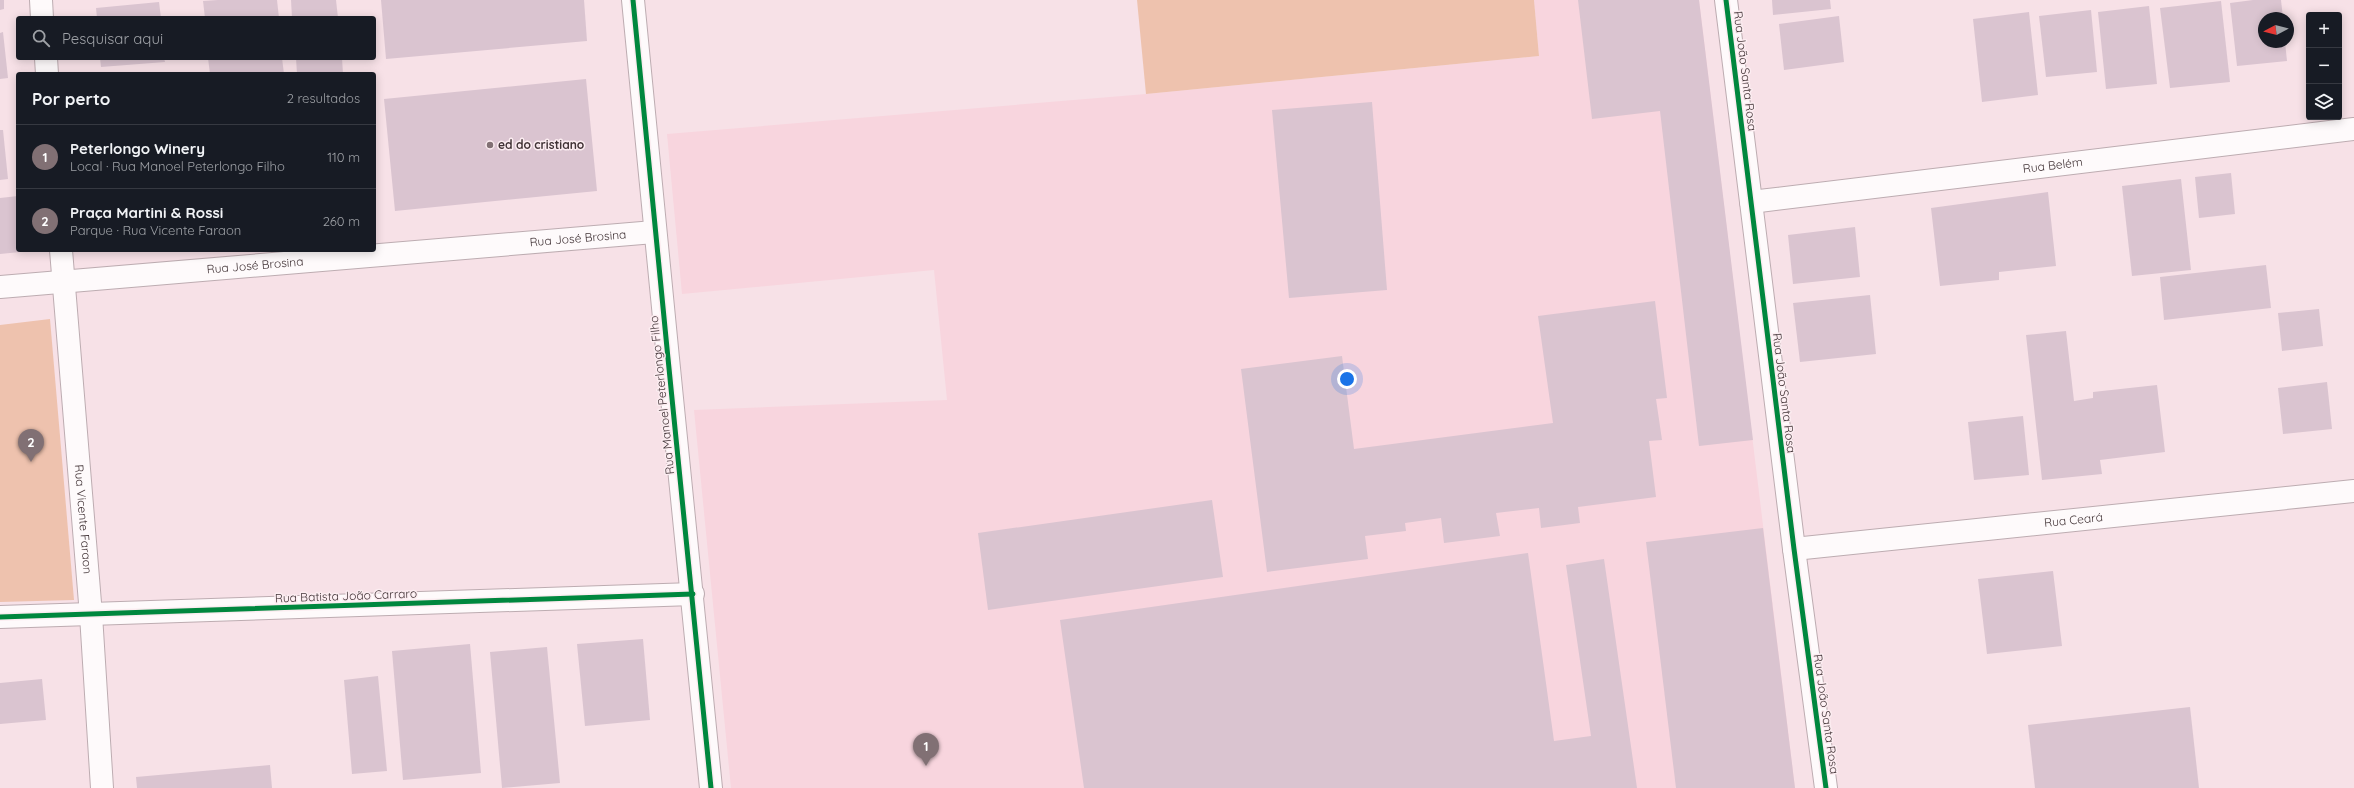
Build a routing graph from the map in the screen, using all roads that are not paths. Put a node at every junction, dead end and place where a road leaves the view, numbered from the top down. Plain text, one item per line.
1 (41, 0) edge
2 (633, 0) edge
3 (1726, 0) edge
4 (42, 16) edge
5 (46, 60) edge
6 (47, 72) edge
7 (2354, 129) edge
8 (1751, 202) junction
9 (654, 232) junction
10 (61, 252) edge
11 (64, 282) junction
12 (0, 287) edge
13 (2354, 491) edge
14 (1794, 549) junction
15 (693, 594) junction
16 (91, 615) junction
17 (0, 617) edge
18 (102, 788) edge
19 (711, 788) edge
20 (1826, 788) edge

1 - 4 street
2 - 9 street, Rua Manoel Peterlongo Filho
3 - 8 street, Rua João Santa Rosa
5 - 6 street
7 - 8 street, Rua Belém
8 - 14 street, Rua João Santa Rosa
9 - 11 street, Rua José Brosina
9 - 15 street, Rua Manoel Peterlongo Filho
10 - 11 street, Rua Vicente Faraon
11 - 12 street, Rua José Brosina
11 - 16 street, Rua Vicente Faraon
13 - 14 street, Rua Ceará
14 - 20 street, Rua João Santa Rosa
15 - 16 street, Rua Batista João Carraro
15 - 19 street, Rua Manoel Peterlongo Filho
16 - 17 street, Rua Batista João Carraro
16 - 18 street, Rua Vicente Faraon

